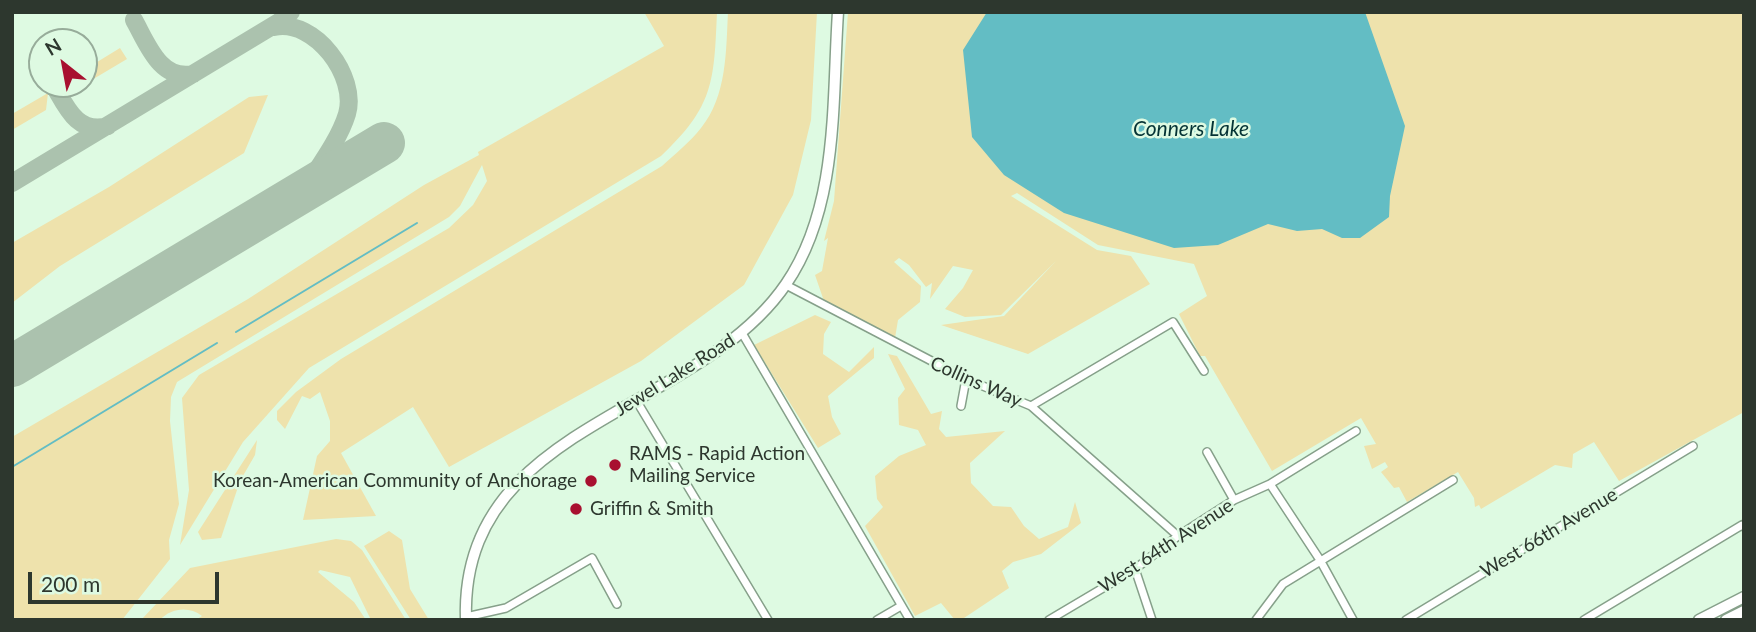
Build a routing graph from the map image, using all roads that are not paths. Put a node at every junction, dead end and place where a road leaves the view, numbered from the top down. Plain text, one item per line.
1 (838, 12) edge
2 (786, 285) junction
3 (742, 333) junction
4 (1204, 371) dead end
5 (966, 379) junction
6 (636, 400) junction
7 (961, 406) dead end
8 (1031, 406) junction
9 (1356, 430) dead end
10 (1693, 446) dead end
11 (1207, 452) dead end
12 (1453, 480) dead end
13 (1270, 484) junction
14 (1234, 500) junction
15 (1744, 527) edge
16 (1178, 536) junction
17 (1320, 560) junction
18 (1135, 569) junction
19 (1744, 597) edge
20 (617, 604) dead end
21 (901, 606) junction
22 (1744, 611) edge
23 (466, 618) edge
24 (768, 620) edge
25 (877, 620) edge
26 (910, 620) edge
27 (1049, 620) edge
28 (1152, 620) edge
29 (1256, 620) edge
30 (1353, 620) edge
31 (1406, 620) edge
32 (1584, 620) edge
33 (1699, 620) edge
34 (1726, 620) edge

1 - 2 main road, Jewel Lake Road
2 - 3 main road, Jewel Lake Road
2 - 5 street, Collins Way
3 - 6 main road, Jewel Lake Road
3 - 21 street
4 - 8 street
5 - 7 street
5 - 8 street, Collins Way
6 - 23 main road, Jewel Lake Road
6 - 24 street
8 - 16 street, Collins Way
9 - 13 street, West 64th Avenue
10 - 31 street, West 66th Avenue
11 - 14 street
12 - 17 street
13 - 14 street, West 64th Avenue
13 - 17 street
14 - 16 street, West 64th Avenue
15 - 32 street
16 - 18 street, West 64th Avenue
17 - 29 street
17 - 30 street
18 - 27 street, West 64th Avenue
18 - 28 street
19 - 33 main road
20 - 23 street
21 - 25 street
21 - 26 street
22 - 34 main road

